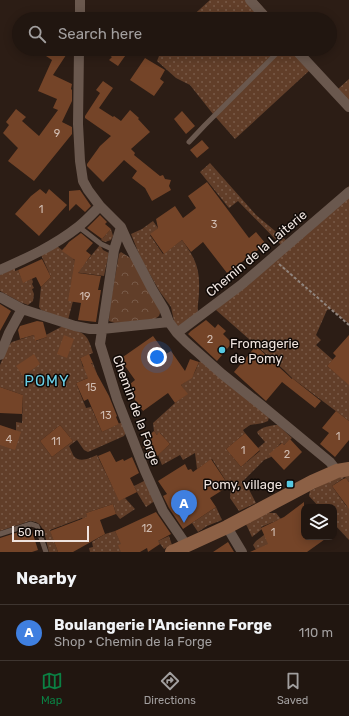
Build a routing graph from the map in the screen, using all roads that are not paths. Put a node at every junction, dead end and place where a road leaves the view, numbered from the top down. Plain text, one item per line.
1 (80, 0) edge
2 (250, 0) edge
3 (80, 12) edge
4 (261, 12) edge
5 (79, 56) edge
6 (274, 56) edge
7 (302, 56) edge
8 (349, 107) edge
9 (189, 142) dead end
10 (349, 192) edge
11 (100, 206) junction
12 (79, 227) junction
13 (121, 227) junction
14 (114, 250) junction
15 (0, 270) edge
16 (0, 297) edge
17 (22, 309) junction
18 (169, 322) junction
19 (102, 329) junction
20 (177, 333) junction
21 (0, 355) edge
22 (343, 470) edge
23 (227, 527) junction
24 (0, 534) edge
25 (179, 551) edge
26 (46, 552) edge
27 (242, 552) edge

1 - 3 street
2 - 4 street
5 - 11 street
6 - 9 lane
7 - 8 street
10 - 20 street, Chemin de la Laiterie
11 - 12 street
11 - 13 street
12 - 14 lane
12 - 15 street
13 - 14 street, Chemin de la Forge
13 - 18 street
14 - 19 street, Chemin de la Forge
16 - 17 street
17 - 19 street
17 - 21 street
18 - 19 street
18 - 20 street
19 - 25 street, Chemin de la Forge
20 - 22 street
22 - 23 street
23 - 25 street
23 - 27 street
24 - 26 lane

